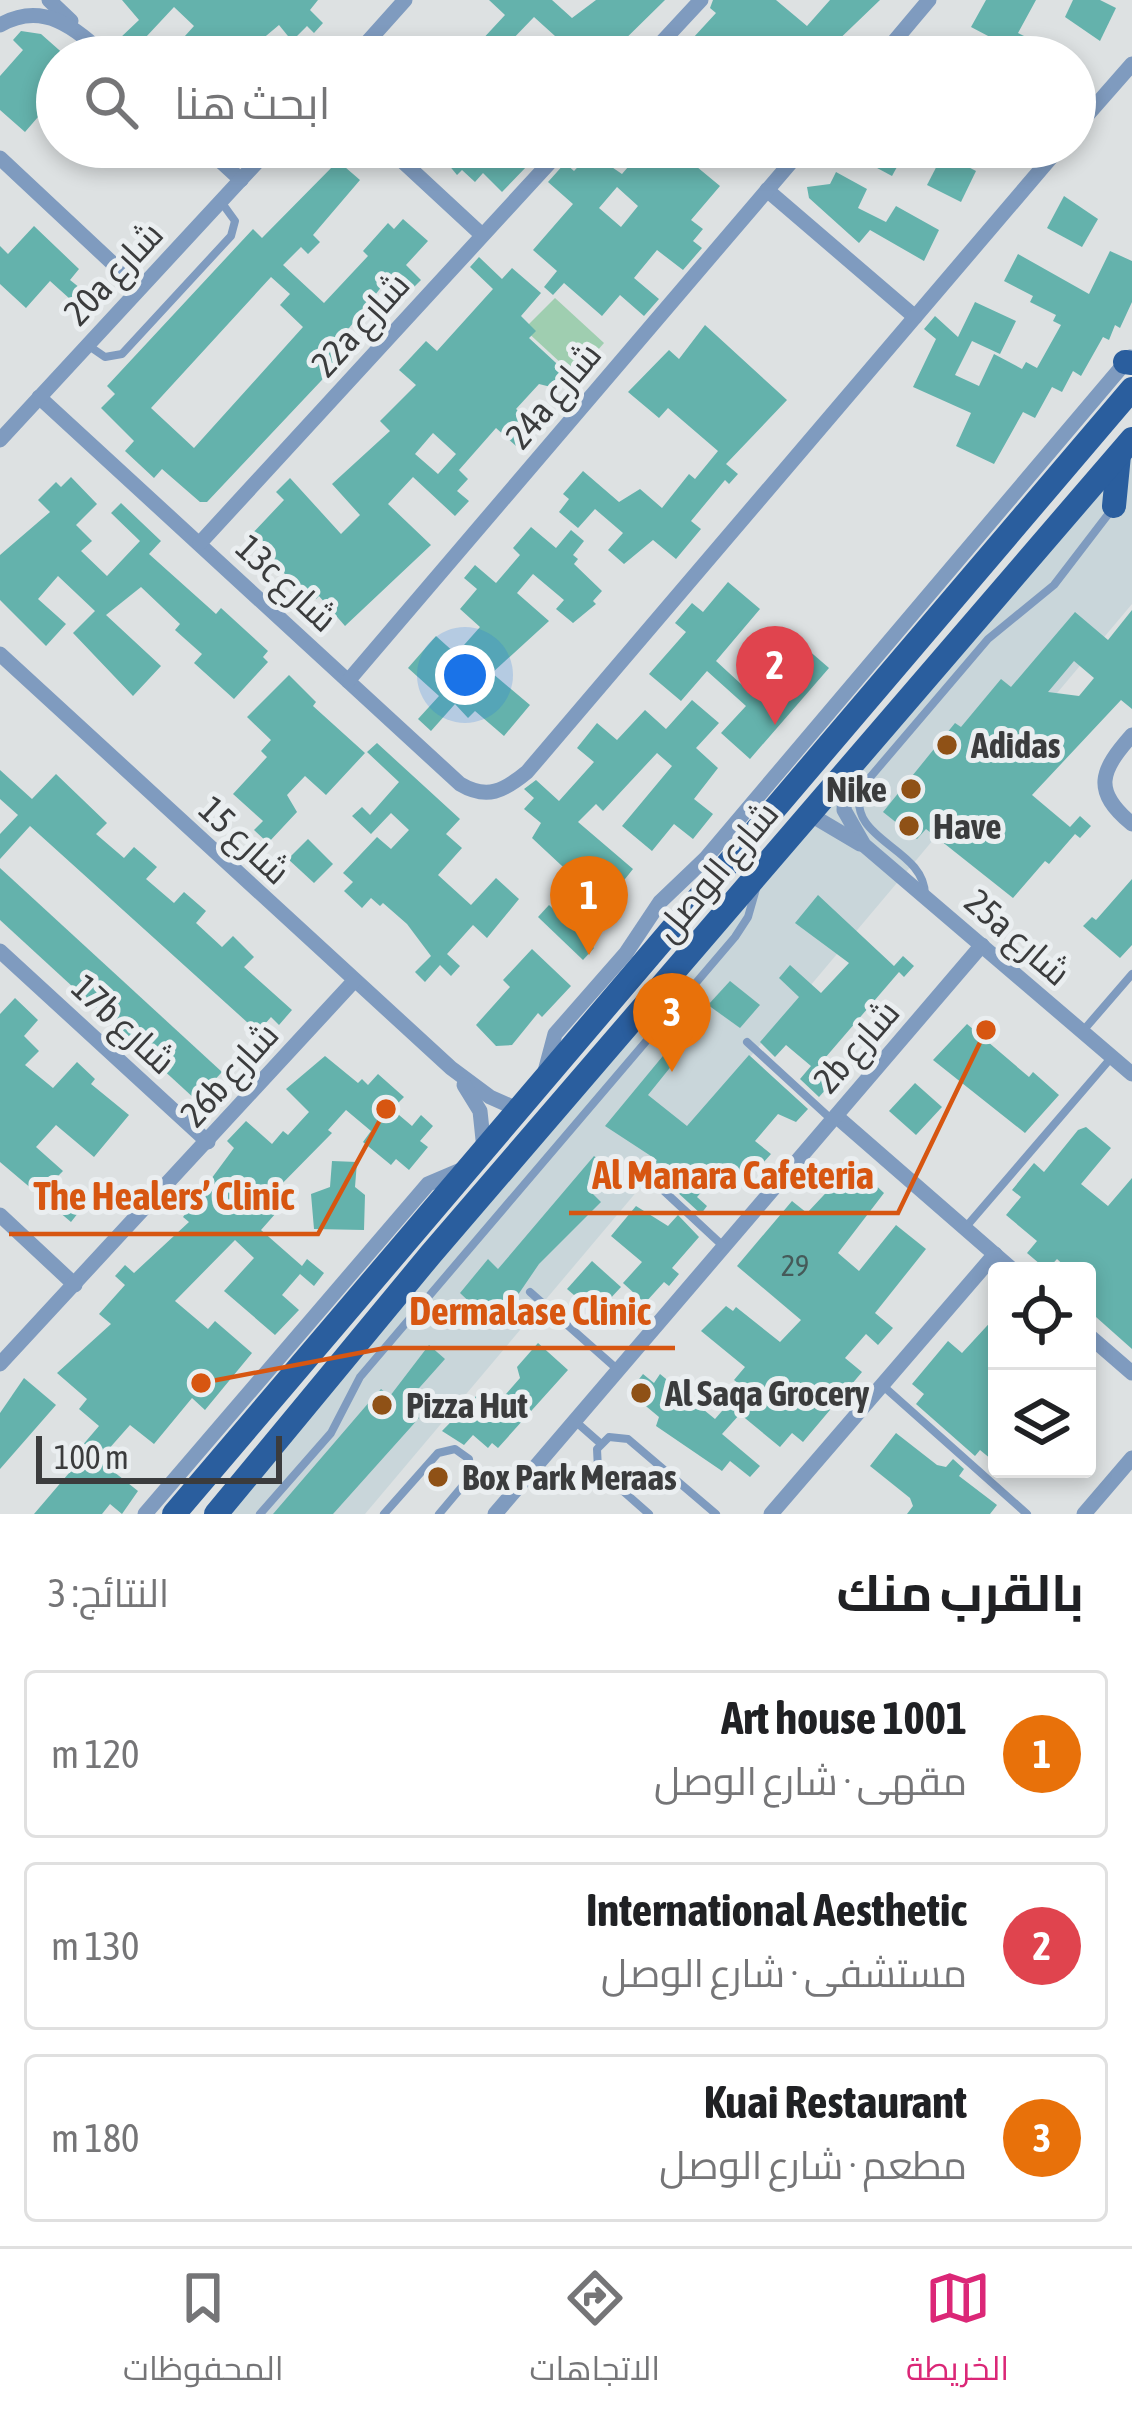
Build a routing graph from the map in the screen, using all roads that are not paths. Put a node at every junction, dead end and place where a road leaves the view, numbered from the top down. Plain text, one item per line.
1 (19, 0) edge
2 (49, 0) edge
3 (406, 0) edge
4 (701, 0) edge
5 (926, 1) edge
6 (0, 22) edge
7 (80, 33) junction
8 (83, 36) edge
9 (373, 36) edge
10 (668, 36) edge
11 (897, 36) edge
12 (1132, 64) edge
13 (1096, 105) edge
14 (0, 158) edge
15 (228, 168) edge
16 (252, 168) edge
17 (410, 168) edge
18 (544, 168) edge
19 (786, 168) edge
20 (1042, 168) edge
21 (241, 180) junction
22 (767, 190) junction
23 (221, 202) junction
24 (482, 235) junction
25 (140, 288) junction
26 (915, 317) junction
27 (88, 345) junction
28 (1130, 360) edge
29 (1132, 389) edge
30 (39, 397) junction
31 (0, 440) edge
32 (1125, 447) edge
33 (1132, 482) edge
34 (1114, 506) junction
35 (200, 543) junction
36 (979, 650) junction
37 (950, 652) junction
38 (0, 655) edge
39 (909, 656) junction
40 (348, 681) junction
41 (1132, 735) edge
42 (846, 773) junction
43 (811, 815) junction
44 (1132, 824) edge
45 (864, 845) junction
46 (757, 879) junction
47 (925, 896) junction
48 (982, 945) junction
49 (0, 951) edge
50 (1132, 974) edge
51 (354, 981) junction
52 (1082, 1032) junction
53 (746, 1042) dead end
54 (1112, 1057) junction
55 (451, 1068) junction
56 (1132, 1074) edge
57 (543, 1079) junction
58 (517, 1108) junction
59 (834, 1118) junction
60 (208, 1142) junction
61 (477, 1157) junction
62 (637, 1166) dead end
63 (0, 1215) edge
64 (965, 1228) junction
65 (723, 1246) junction
66 (431, 1254) junction
67 (994, 1254) junction
68 (1003, 1262) edge
69 (75, 1285) junction
70 (530, 1292) dead end
71 (1096, 1342) edge
72 (0, 1364) edge
73 (618, 1370) junction
74 (1132, 1373) edge
75 (882, 1385) junction
76 (574, 1420) junction
77 (600, 1443) junction
78 (1132, 1458) edge
79 (780, 1511) edge
80 (145, 1514) edge
81 (174, 1514) edge
82 (216, 1514) edge
83 (260, 1514) edge
84 (384, 1514) edge
85 (439, 1514) edge
86 (495, 1514) edge
87 (649, 1514) edge
88 (716, 1514) edge
89 (1027, 1514) edge
90 (1084, 1514) edge

1 - 6 street
2 - 7 street
3 - 9 street
4 - 10 street
5 - 11 street
6 - 7 street
7 - 8 street
12 - 13 street
14 - 25 street
15 - 21 street
16 - 21 street, 20a شارع
17 - 24 street
18 - 24 street, 22a شارع
19 - 22 street, 24a شارع
20 - 26 street
21 - 23 street, 20a شارع
22 - 26 street
22 - 40 street, 24a شارع
23 - 25 street, 20a شارع
23 - 27 lane
24 - 35 street, 22a شارع
25 - 27 street, 20a شارع
26 - 40 street, 13c شارع
27 - 30 street, 20a شارع
28 - 57 street, شارع الوصل
29 - 39 main road, شارع الوصل
30 - 31 street, 20a شارع
30 - 35 street, 13c شارع
32 - 34 main road
32 - 37 main road, شارع الوصل
33 - 34 lane
34 - 36 lane
35 - 40 street, 13c شارع
36 - 37 main road
36 - 47 lane
37 - 42 main road, شارع الوصل
38 - 51 street, شارع 15
39 - 43 main road
39 - 57 main road, شارع الوصل
41 - 44 street
42 - 43 main road, شارع الوصل
42 - 45 street
43 - 45 street, 25a شارع
43 - 46 main road, شارع الوصل
45 - 47 street, 25a شارع
46 - 66 main road, شارع الوصل
46 - 83 lane
47 - 48 street, 25a شارع
48 - 52 street, 25a شارع
48 - 59 street, 2b شارع
49 - 60 street, 17b شارع
50 - 52 lane
51 - 55 street, شارع 15
51 - 60 street, 26b شارع
52 - 54 street, 25a شارع
53 - 59 lane
54 - 56 street, 25a شارع
54 - 64 lane
55 - 58 street, شارع 15
55 - 61 street, شارع 15
57 - 58 main road, شارع الوصل
58 - 61 main road, شارع الوصل
58 - 66 main road
59 - 64 street
59 - 65 street, 2b شارع
60 - 69 street, 26b شارع
61 - 80 street, شارع الوصل
61 - 81 main road, شارع الوصل
62 - 65 lane
63 - 69 street
64 - 67 street
65 - 73 street, 2b شارع
66 - 82 main road, شارع الوصل
67 - 68 street
67 - 75 street
69 - 72 street, 26b شارع
70 - 73 lane
71 - 74 street
73 - 76 street, 2b شارع
75 - 79 street
75 - 89 lane
76 - 77 lane
76 - 86 street, 2b شارع
77 - 87 lane
77 - 88 lane
78 - 90 street
84 - 85 lane

